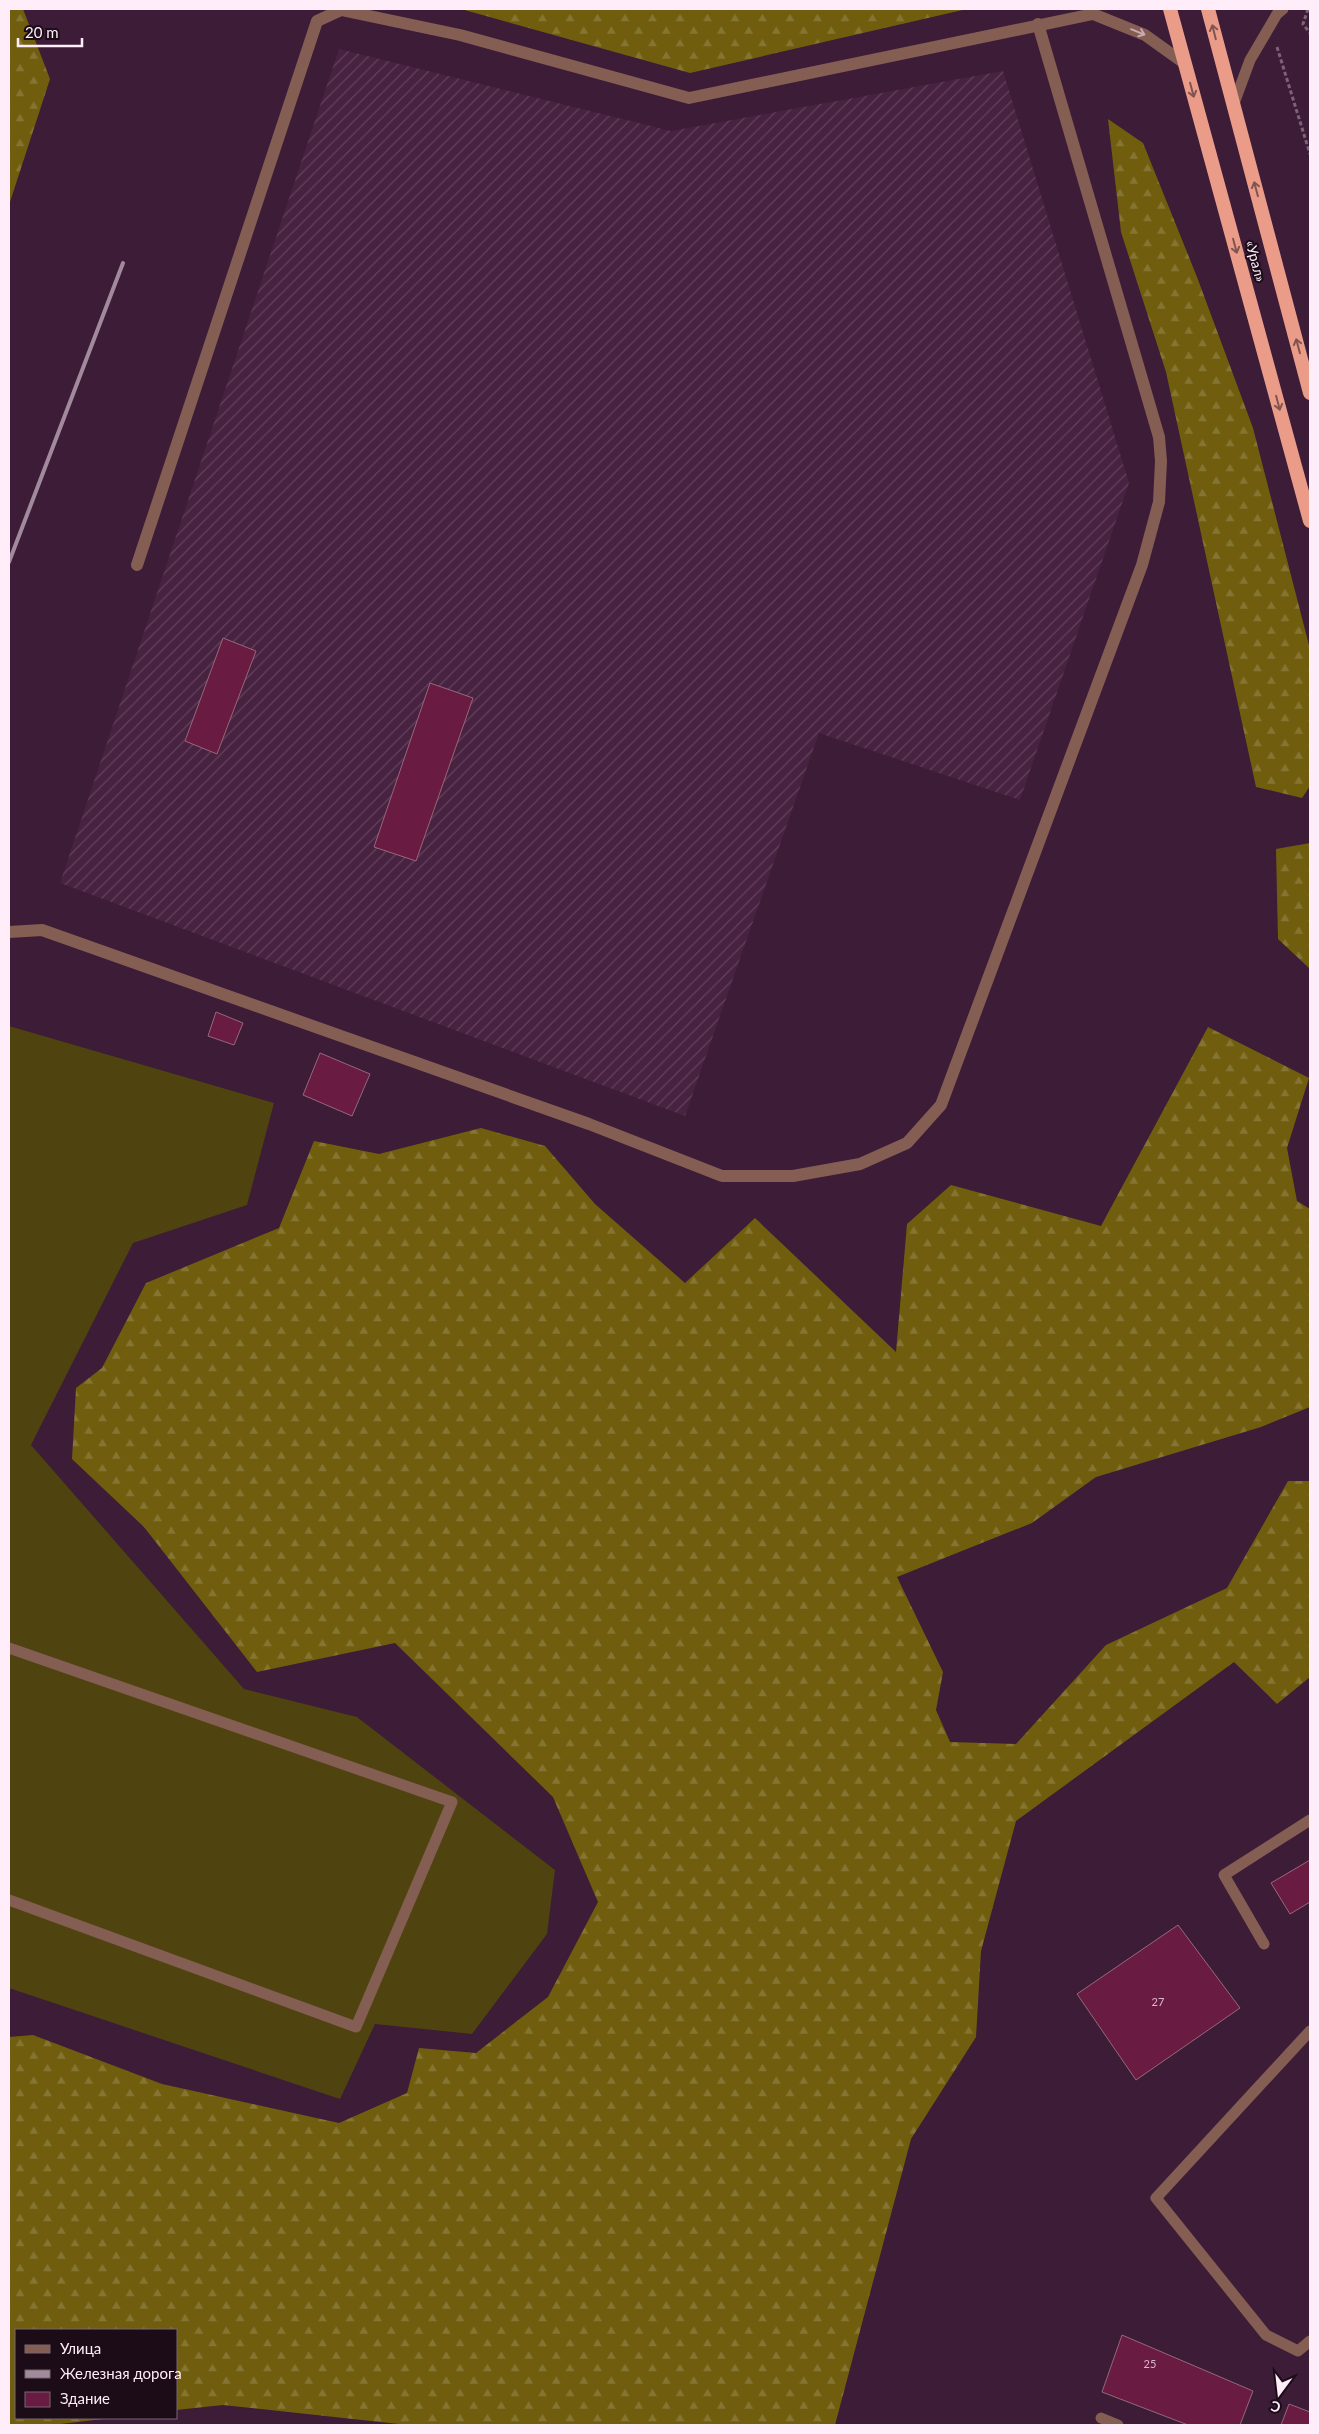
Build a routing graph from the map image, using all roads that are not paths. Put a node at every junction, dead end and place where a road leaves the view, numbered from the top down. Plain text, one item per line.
1 (1170, 9) edge
2 (1208, 9) edge
3 (1283, 9) edge
4 (1095, 11) edge
5 (1038, 24) junction
6 (1184, 63) junction
7 (1233, 106) junction
8 (1310, 393) edge
9 (1310, 521) edge
10 (137, 565) dead end
11 (9, 932) edge
12 (9, 1648) edge
13 (1310, 1820) edge
14 (9, 1900) edge
15 (1264, 1944) dead end
16 (1310, 2031) edge
17 (1310, 2340) edge
18 (1101, 2418) dead end
19 (1118, 2425) edge

1 - 6 highway, «Урал»
7 -> 2 highway, «Урал»
3 - 7 lane
4 - 5 street
4 -> 6 street
5 - 10 street
5 - 11 street
6 -> 9 highway, «Урал»
8 -> 7 highway, «Урал»
12 - 14 lane
13 - 15 lane
16 - 17 lane
18 - 19 lane

